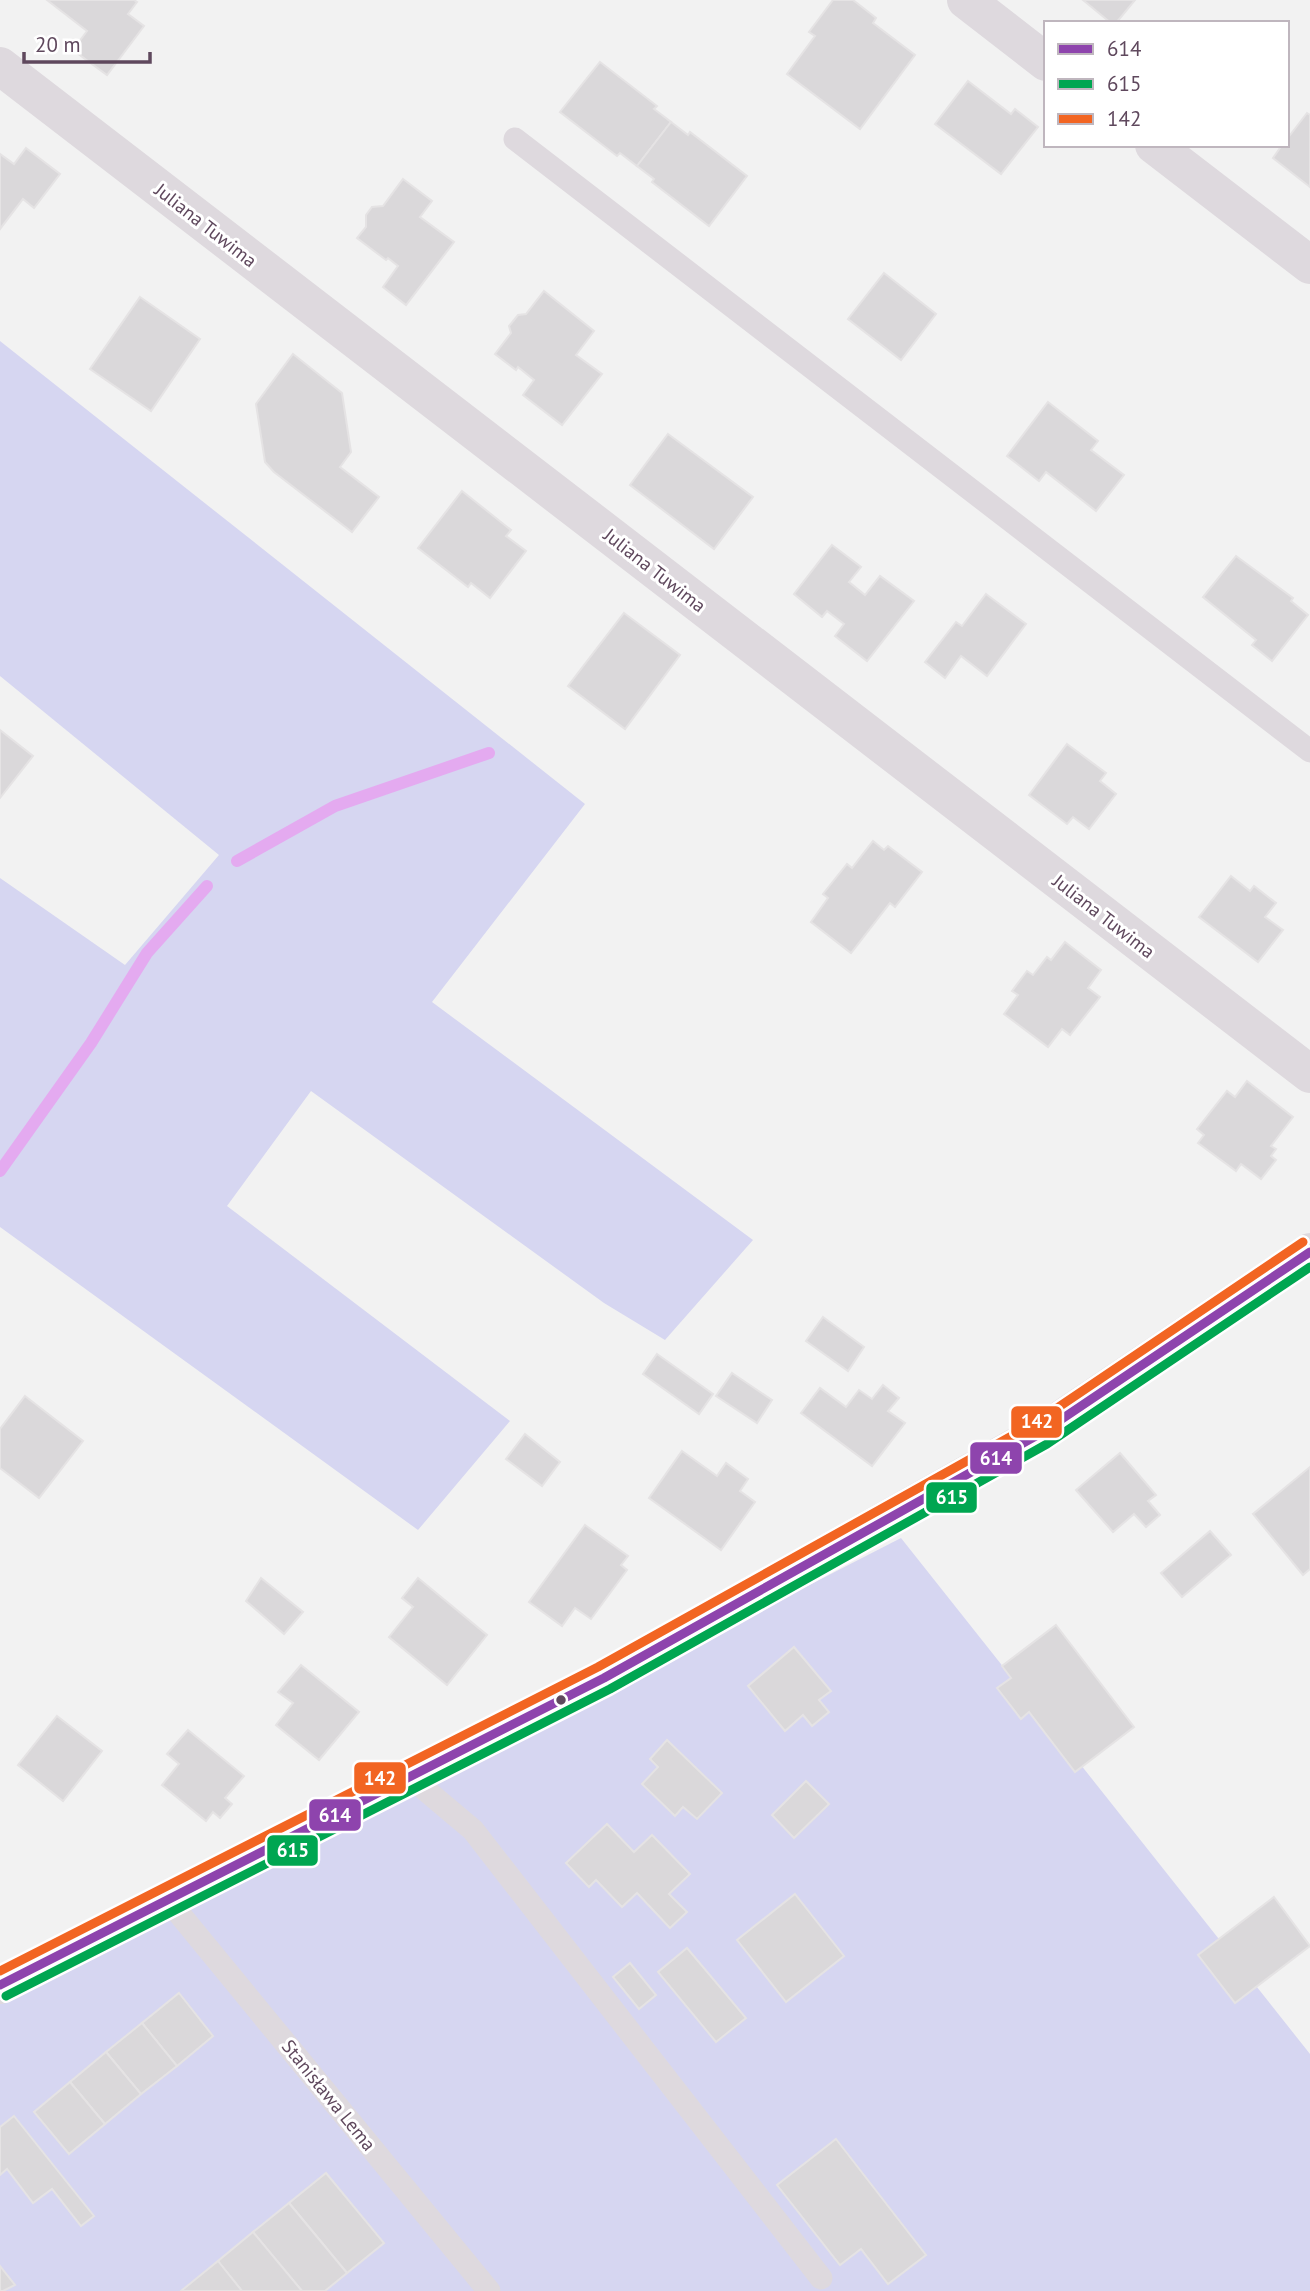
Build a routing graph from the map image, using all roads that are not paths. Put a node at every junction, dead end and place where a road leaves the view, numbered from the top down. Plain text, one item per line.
1 (966, 0) edge
2 (1044, 60) edge
3 (0, 66) edge
4 (515, 139) dead end
5 (1157, 147) edge
6 (1310, 265) edge
7 (1310, 751) edge
8 (1310, 1074) edge
9 (1310, 1252) edge
10 (410, 1777) junction
11 (168, 1900) junction
12 (0, 1985) edge
13 (821, 2278) dead end
14 (489, 2291) edge

1 - 2 street
3 - 8 street, Juliana Tuwima
4 - 7 lane
5 - 6 street
9 - 10 street
10 - 11 street
10 - 13 lane
11 - 12 street
11 - 14 lane, Stanisława Lema

